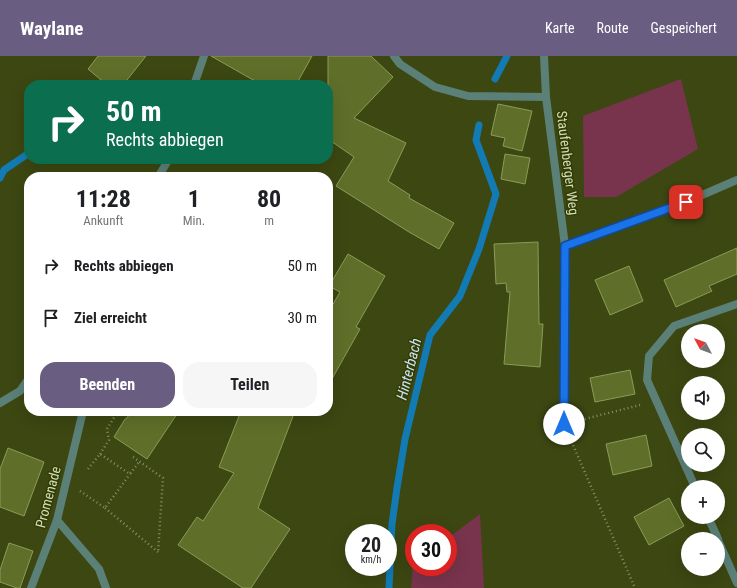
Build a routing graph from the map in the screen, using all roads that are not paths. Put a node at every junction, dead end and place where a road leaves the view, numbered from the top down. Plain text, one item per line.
1 (204, 56) edge
2 (394, 56) edge
3 (544, 56) edge
4 (196, 80) edge
5 (546, 98) junction
6 (737, 180) edge
7 (565, 246) junction
8 (737, 304) edge
9 (24, 385) edge
10 (0, 403) edge
11 (82, 416) edge
12 (564, 424) road end
13 (692, 480) edge
14 (56, 520) junction
15 (725, 555) edge
16 (737, 583) edge
17 (31, 588) edge
18 (106, 588) edge

1 - 4 street
2 - 5 street, Staufenberger Weg
3 - 5 street, Staufenberger Weg
5 - 7 street, Staufenberger Weg
6 - 7 street
7 - 12 street, Staufenberger Weg
8 - 13 street
9 - 10 street
11 - 14 street, Promenade
14 - 17 street, Promenade
14 - 18 street
15 - 16 street

